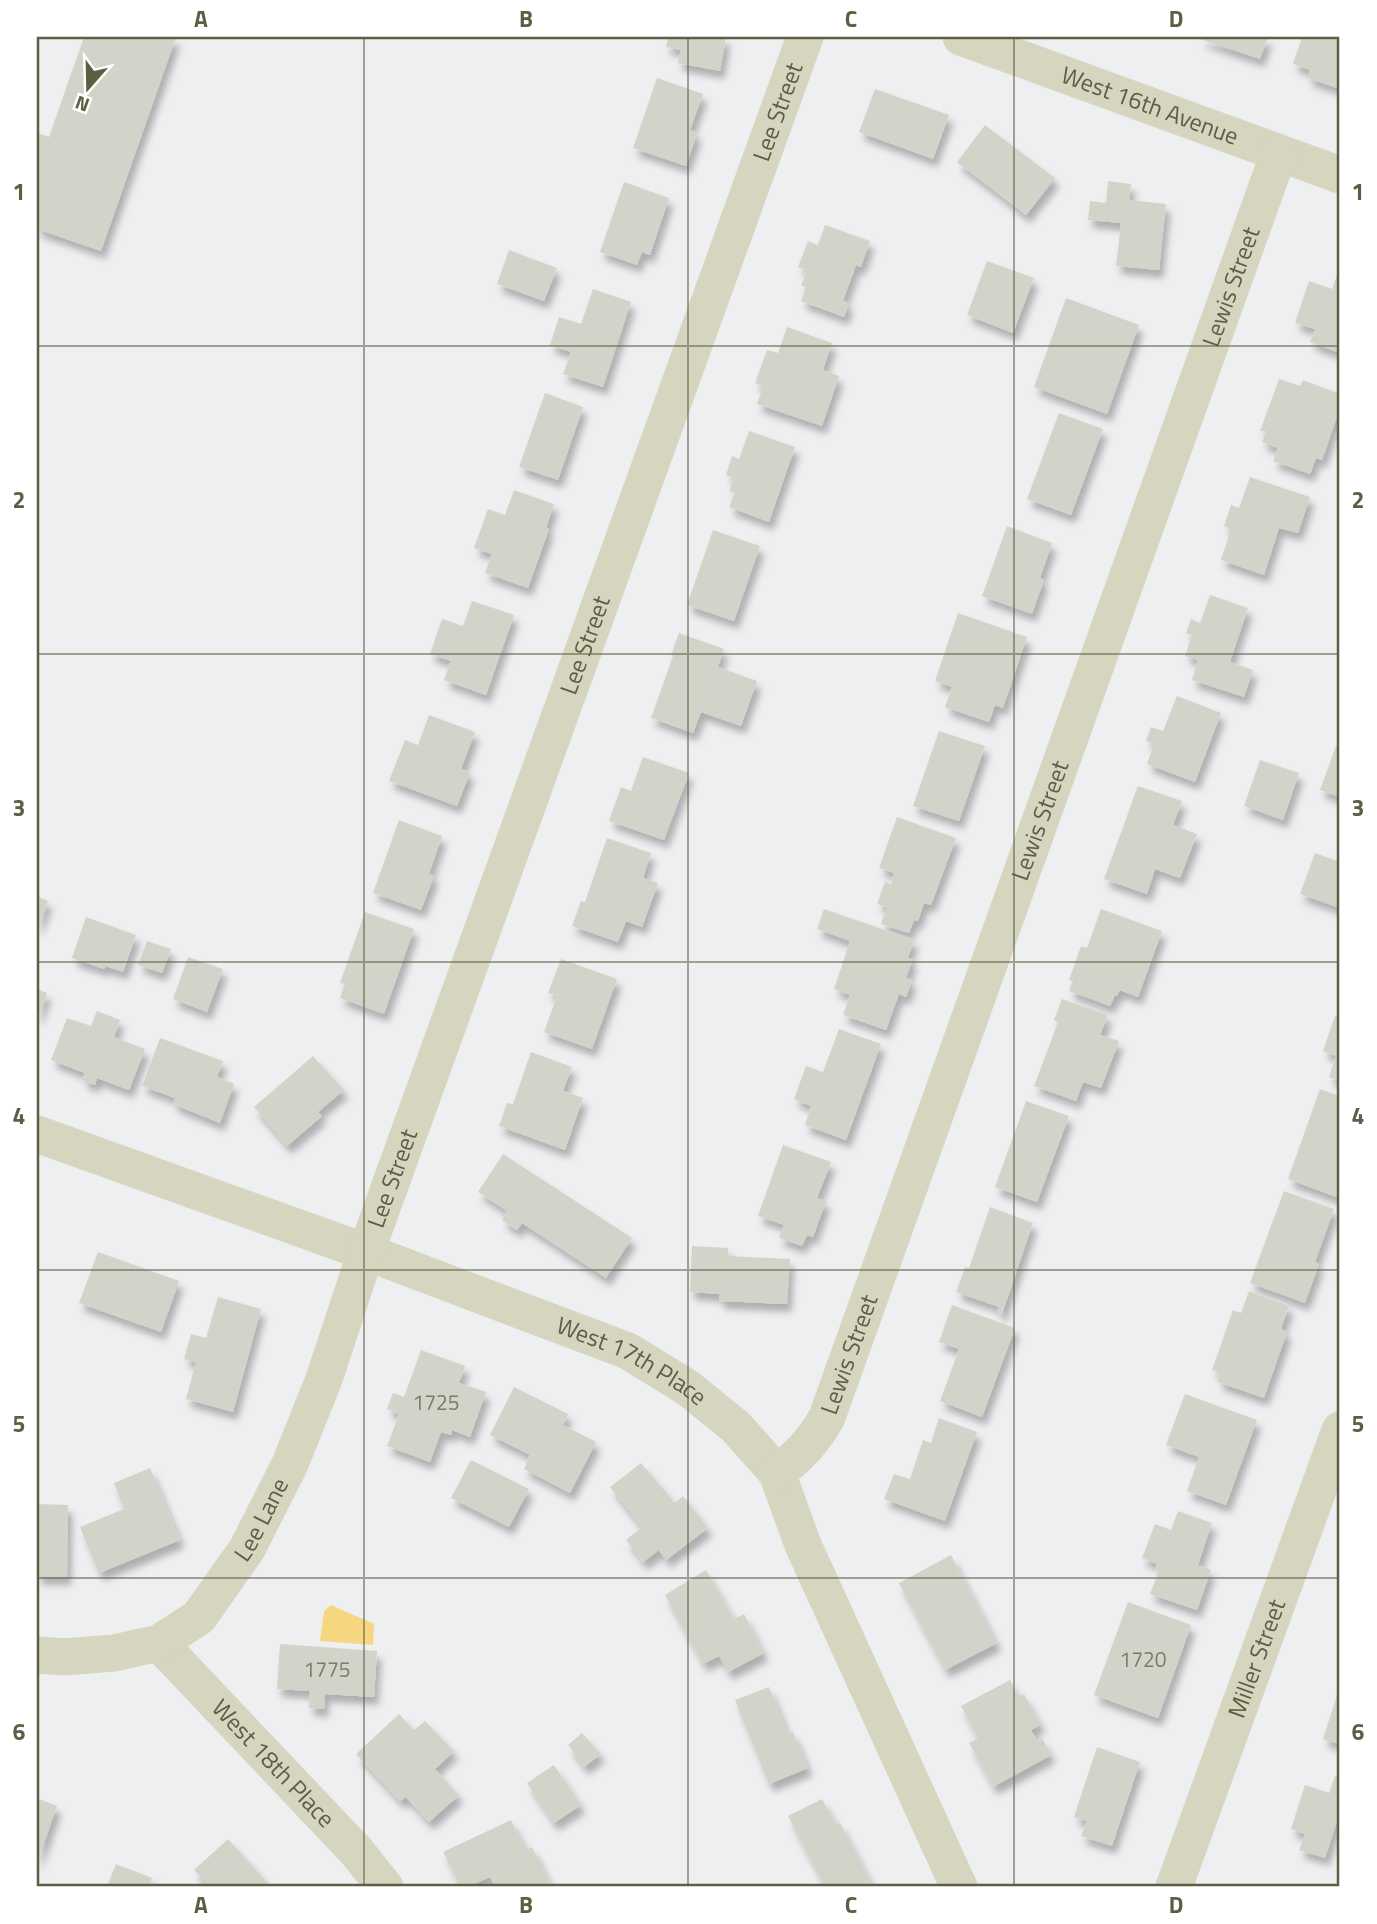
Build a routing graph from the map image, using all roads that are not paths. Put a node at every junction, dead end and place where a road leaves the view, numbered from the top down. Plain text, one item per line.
1 (805, 37) edge
2 (961, 37) edge
3 (1279, 153) junction
4 (1340, 175) edge
5 (37, 1134) edge
6 (366, 1252) junction
7 (1340, 1430) edge
8 (777, 1473) junction
9 (159, 1643) junction
10 (37, 1655) edge
11 (385, 1887) edge
12 (958, 1887) edge
13 (1174, 1887) edge

1 - 6 street, Lee Street
2 - 3 street, West 16th Avenue
3 - 4 street, West 16th Avenue
3 - 8 street, Lewis Street
5 - 6 street, West 17th Place
6 - 8 street, West 17th Place
6 - 9 street, Lee Lane
7 - 13 street, Miller Street
8 - 12 street, West 17th Place
9 - 10 street, Lee Lane
9 - 11 street, West 18th Place

